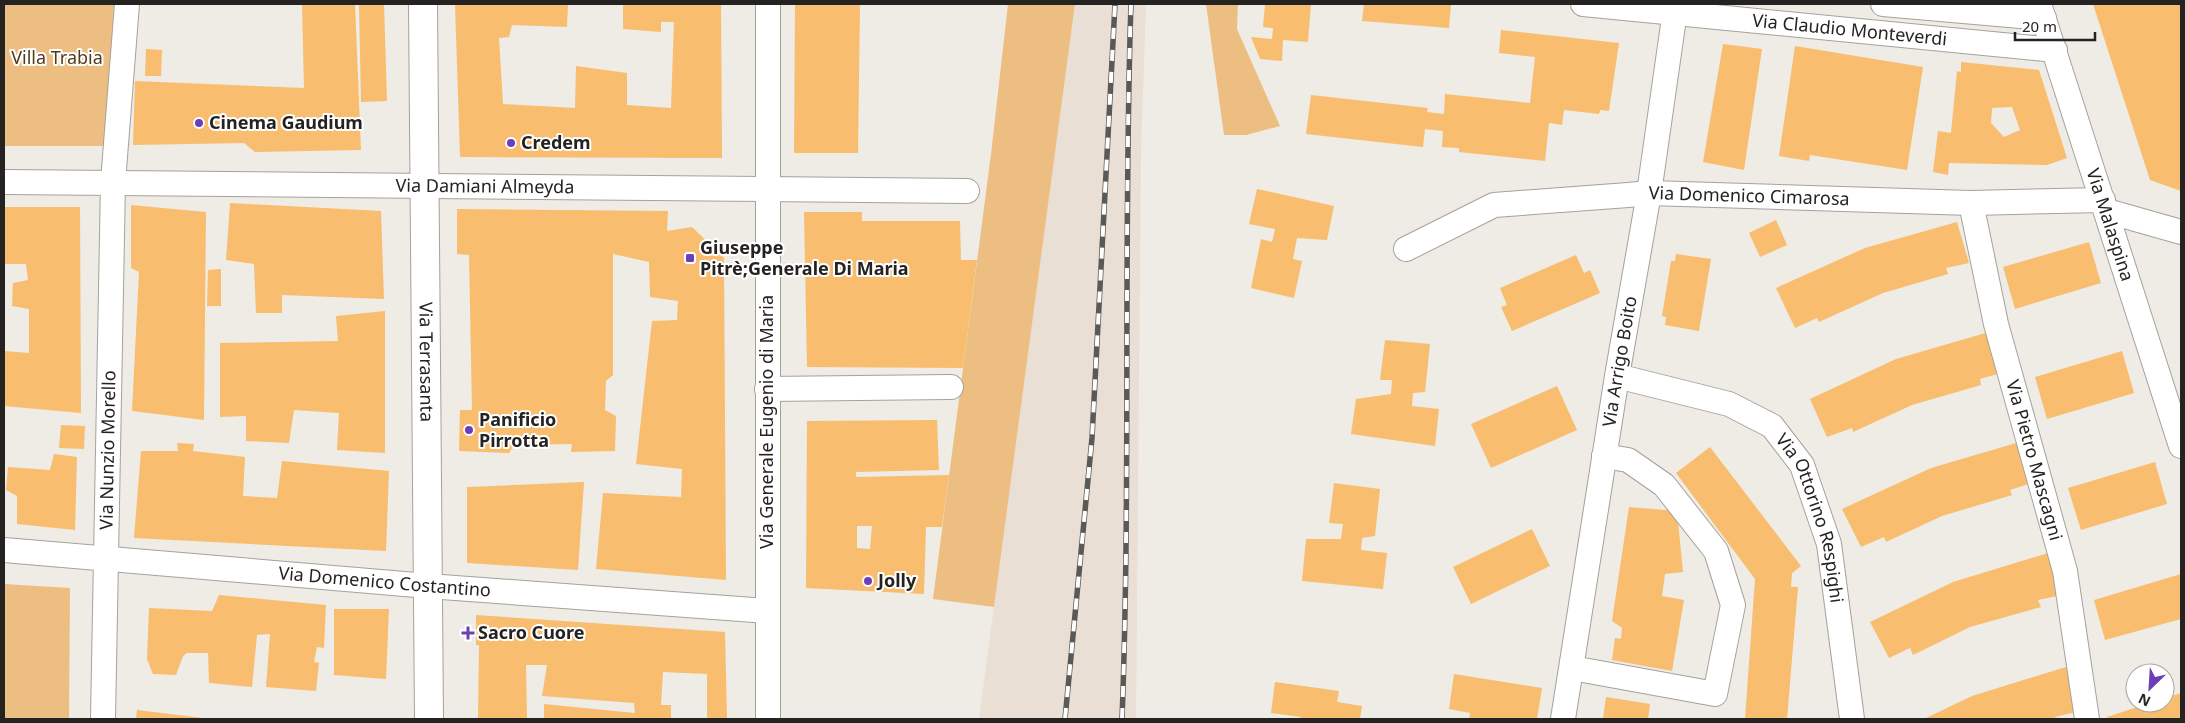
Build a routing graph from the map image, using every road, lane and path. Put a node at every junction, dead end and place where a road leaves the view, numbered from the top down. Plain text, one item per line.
1 (127, 4) edge
2 (423, 4) edge
3 (768, 4) edge
4 (1583, 4) edge
5 (1883, 4) edge
6 (1675, 8) edge
7 (2042, 11) edge
8 (2055, 50) junction
9 (4, 182) edge
10 (113, 182) junction
11 (424, 186) junction
12 (769, 189) junction
13 (967, 191) dead end
14 (1649, 193) junction
15 (1971, 204) junction
16 (2105, 206) junction
17 (2181, 232) edge
18 (1406, 249) dead end
19 (1617, 376) junction
20 (951, 387) dead end
21 (767, 389) junction
22 (2179, 435) edge
23 (1604, 456) junction
24 (4, 550) edge
25 (105, 558) junction
26 (428, 586) junction
27 (767, 611) junction
28 (1572, 668) junction
29 (104, 719) edge
30 (430, 719) edge
31 (768, 719) edge
32 (1563, 719) edge
33 (1852, 719) edge
34 (2087, 719) edge

1 - 10 street, Via Nunzio Morello
2 - 11 street, Via Terrasanta
3 - 12 street, Via Generale Eugenio di Maria
4 - 6 street, Via Claudio Monteverdi
5 - 7 street, Via Claudio Monteverdi
6 - 8 street, Via Claudio Monteverdi
6 - 14 street, Via Arrigo Boito
7 - 8 street, Via Malaspina
8 - 16 street, Via Malaspina
9 - 10 street, Via Damiani Almeyda
10 - 11 street, Via Damiani Almeyda
10 - 25 street, Via Nunzio Morello
11 - 12 street, Via Damiani Almeyda
11 - 26 street, Via Terrasanta
12 - 13 street, Via Damiani Almeyda
12 - 21 street, Via Generale Eugenio di Maria
14 - 15 street, Via Domenico Cimarosa
14 - 18 street, Via Domenico Cimarosa
14 - 19 street, Via Arrigo Boito
15 - 16 street, Via Domenico Cimarosa
15 - 34 street, Via Pietro Mascagni
16 - 17 street, Via Domenico Cimarosa
16 - 22 street, Via Malaspina
19 - 23 street, Via Arrigo Boito
19 - 33 street, Via Ottorino Respighi
20 - 21 street
21 - 27 street, Via Generale Eugenio di Maria
23 - 28 street, Via Arrigo Boito
23 - 28 street
24 - 25 street, Via Domenico Costantino
25 - 26 street, Via Domenico Costantino
25 - 29 street, Via Nunzio Morello
26 - 27 street, Via Domenico Costantino
26 - 30 street, Via Terrasanta
27 - 31 street, Via Generale Eugenio di Maria
28 - 32 street, Via Arrigo Boito

